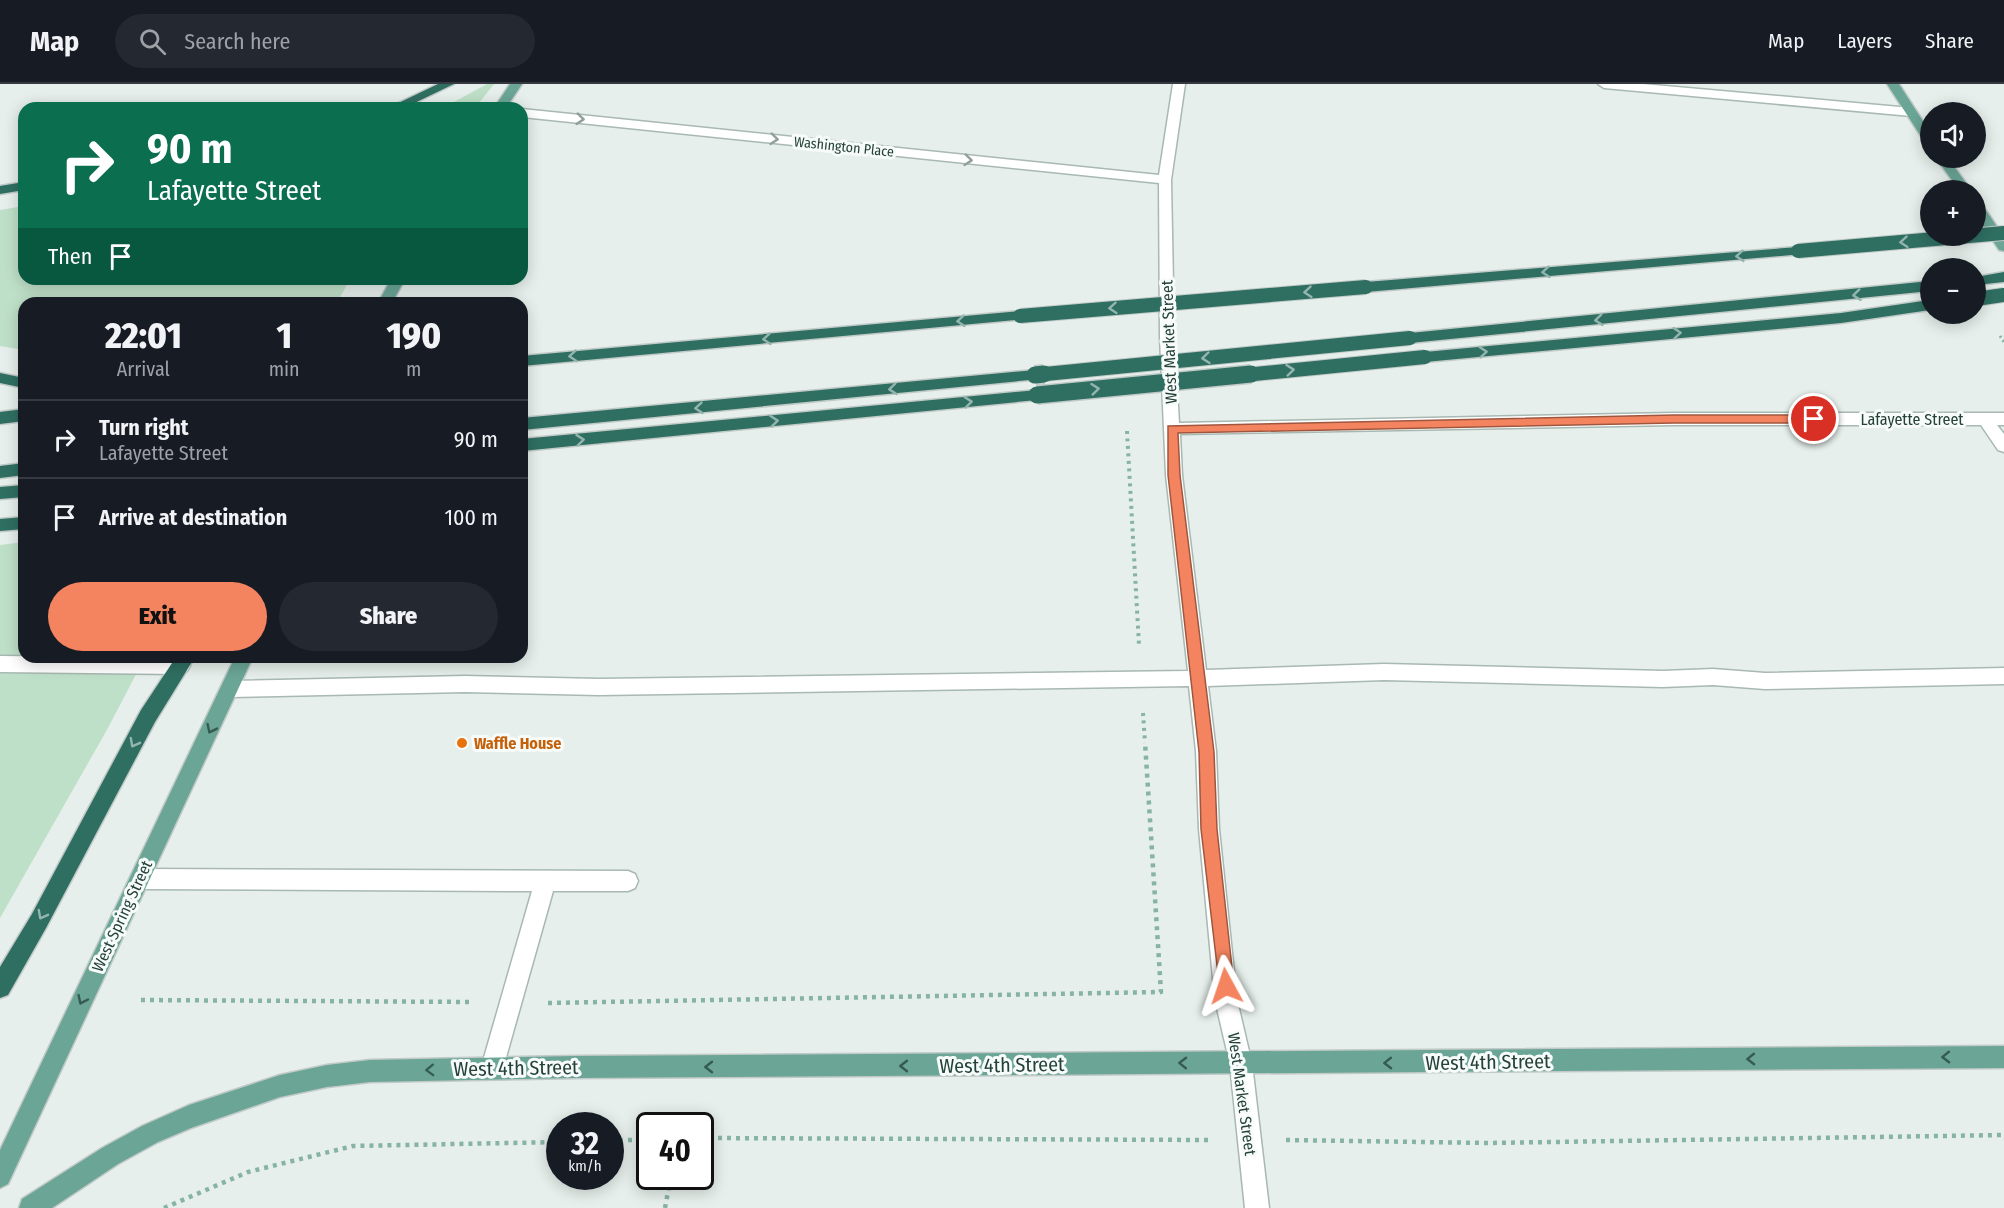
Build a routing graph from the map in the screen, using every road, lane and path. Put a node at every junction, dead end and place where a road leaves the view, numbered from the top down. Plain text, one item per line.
1 (448, 84) edge
2 (516, 84) edge
3 (1179, 84) edge
4 (1604, 84) edge
5 (1893, 84) edge
6 (408, 102) edge
7 (504, 102) edge
8 (1911, 112) junction
9 (528, 114) edge
10 (1920, 126) edge
11 (1165, 180) junction
12 (18, 187) edge
13 (0, 190) edge
14 (1986, 221) edge
15 (2004, 233) edge
16 (2004, 247) edge
17 (2004, 277) edge
18 (1986, 280) edge
19 (1920, 287) edge
20 (2004, 295) edge
21 (1986, 298) edge
22 (1920, 306) edge
23 (2000, 336) dead end
24 (2004, 342) edge
25 (528, 360) edge
26 (0, 378) edge
27 (18, 382) edge
28 (18, 416) edge
29 (0, 418) edge
30 (1985, 419) junction
31 (2004, 419) edge
32 (528, 423) edge
33 (1172, 429) junction
34 (1127, 430) dead end
35 (528, 445) edge
36 (2004, 446) edge
37 (18, 470) edge
38 (0, 472) edge
39 (18, 492) edge
40 (0, 493) edge
41 (18, 524) edge
42 (0, 525) edge
43 (92, 663) edge
44 (183, 663) edge
45 (242, 663) edge
46 (0, 664) edge
47 (2004, 676) edge
48 (1198, 679) junction
49 (1141, 680) junction
50 (231, 689) junction
51 (140, 879) junction
52 (545, 881) junction
53 (628, 881) dead end
54 (0, 987) edge
55 (141, 1000) dead end
56 (510, 1003) junction
57 (2004, 1057) edge
58 (1241, 1064) junction
59 (492, 1068) junction
60 (2004, 1136) edge
61 (714, 1138) edge
62 (1249, 1140) junction
63 (546, 1142) edge
64 (0, 1176) edge
65 (668, 1190) edge
66 (31, 1208) edge
67 (164, 1208) edge
68 (665, 1208) edge
69 (1257, 1208) edge

1 - 6 highway
2 - 7 main road
3 - 11 street, West Market Street
4 - 8 street
5 - 8 main road
8 - 10 main road
9 -> 11 street, Washington Place
11 - 33 street, West Market Street
12 - 13 highway
14 - 16 main road
15 -> 25 highway, bridge
17 - 18 highway
19 -> 32 highway, bridge
20 - 21 highway, bridge
35 -> 22 highway, bridge
23 - 24 path
26 - 27 highway
28 - 29 highway
30 - 31 street, Lafayette Street
30 - 33 street, Lafayette Street
30 - 36 street
33 - 48 street, West Market Street
34 - 49 path
37 - 38 highway
39 - 40 highway
41 - 42 highway
43 - 46 street
44 -> 54 highway
45 - 50 main road, West Spring Street
47 - 48 street
48 - 49 street
48 - 58 street, West Market Street
49 - 50 street
49 - 56 path
50 -> 51 main road, West Spring Street
51 - 52 street
51 -> 64 main road, West Spring Street
52 - 53 street
52 - 56 street
55 - 56 path
56 - 59 street
57 -> 58 main road, West 4th Street
58 -> 59 main road, West 4th Street
58 - 62 street, West Market Street
59 -> 66 main road, West 4th Street
60 - 62 path
61 - 62 path
62 - 69 street, West Market Street
63 - 67 path
65 - 68 path

